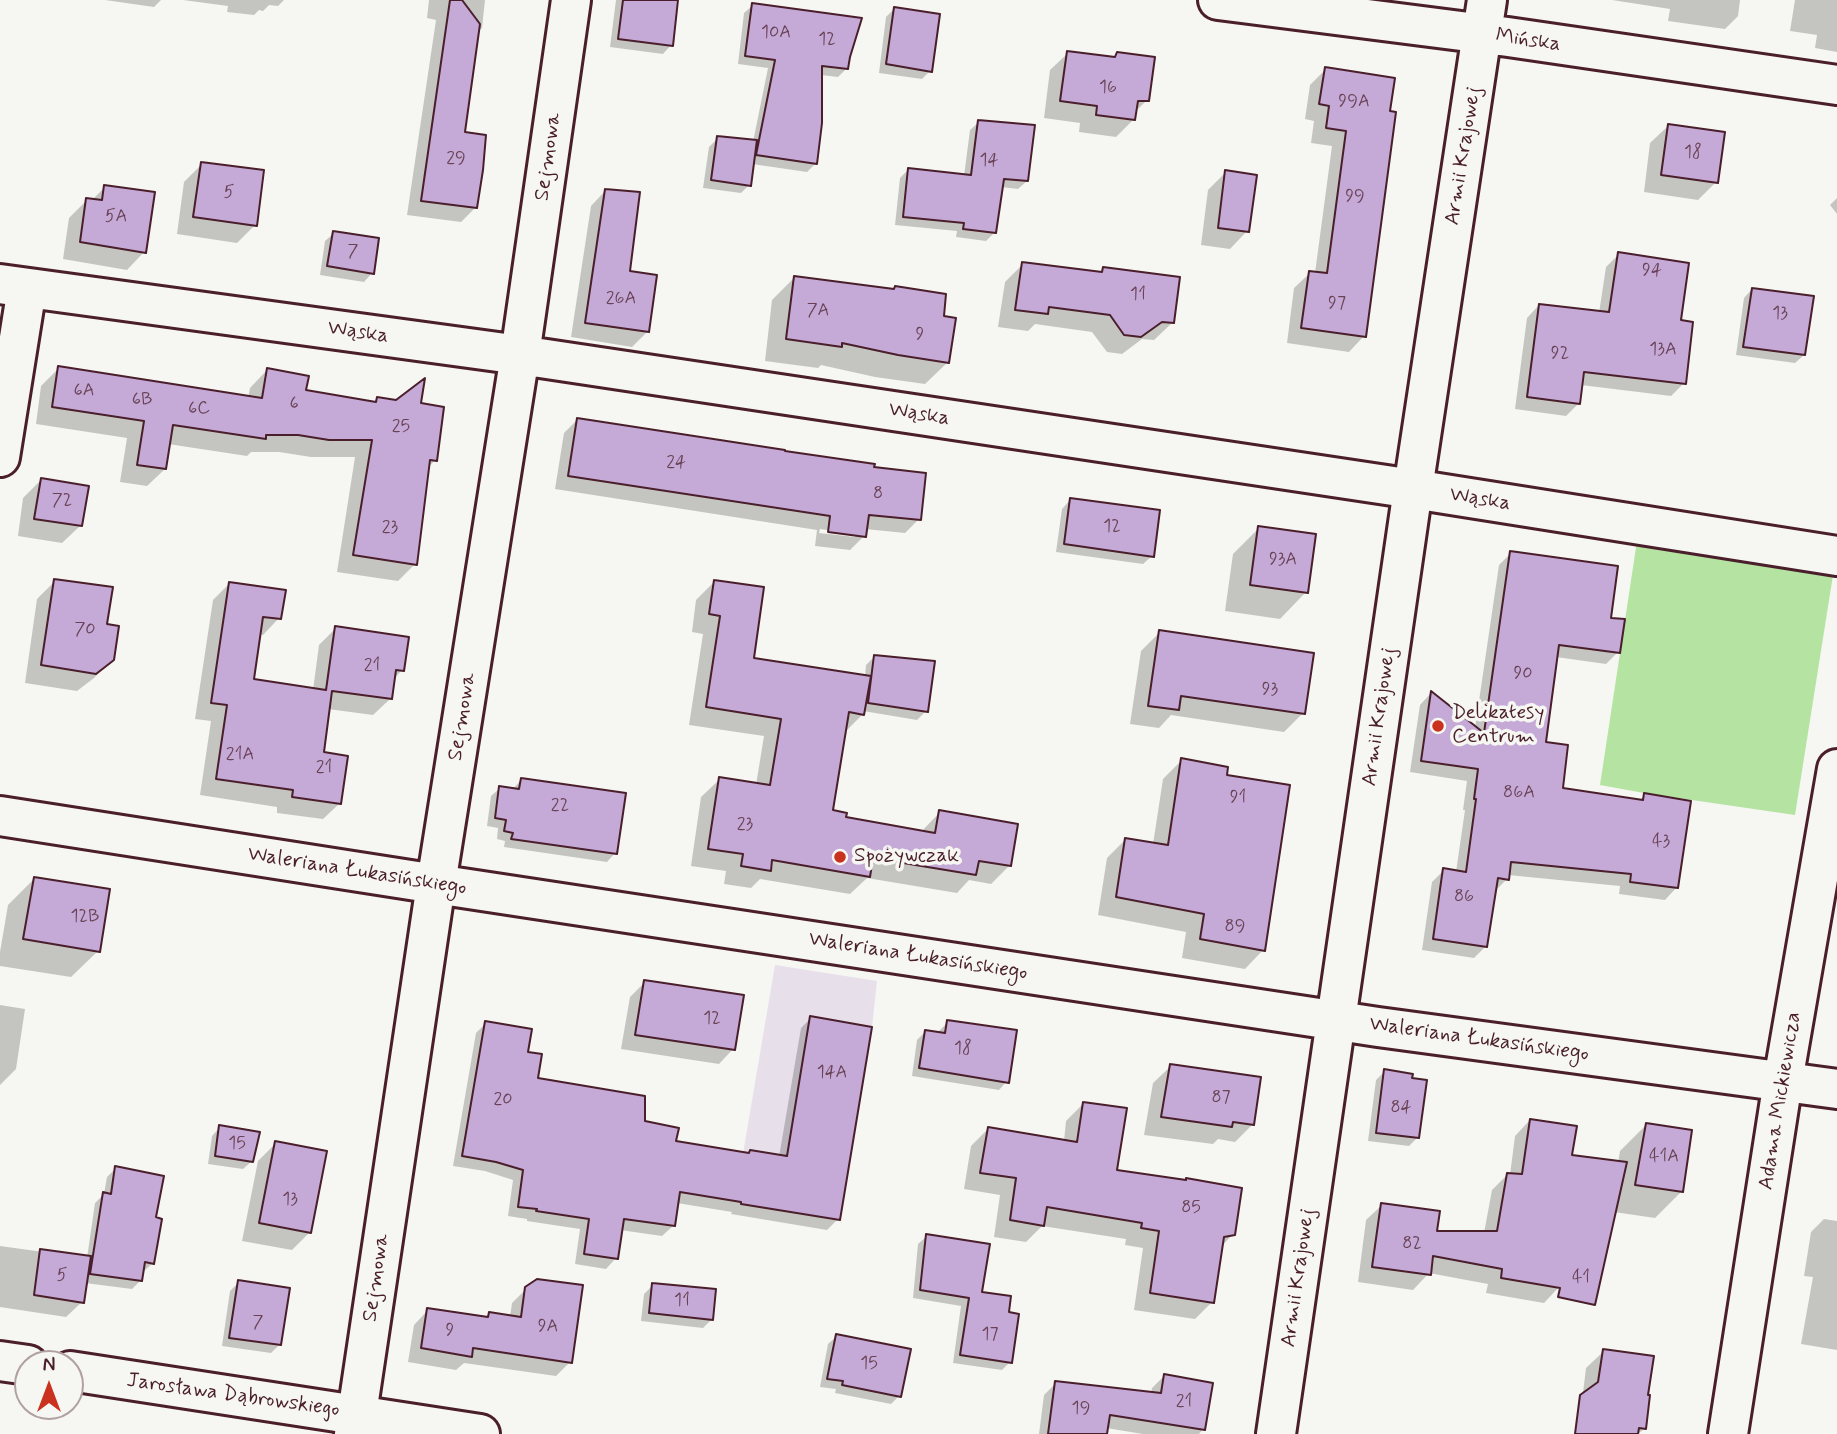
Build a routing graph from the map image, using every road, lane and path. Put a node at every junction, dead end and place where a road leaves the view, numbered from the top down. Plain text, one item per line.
1 (571, 0) edge
2 (1218, 0) edge
3 (1485, 17) edge
4 (1837, 85) edge
5 (14, 286) edge
6 (520, 355) junction
7 (0, 457) edge
8 (1413, 489) junction
9 (1837, 555) edge
10 (1837, 769) edge
11 (0, 816) edge
12 (436, 884) junction
13 (1336, 1021) junction
14 (1783, 1081) junction
15 (1837, 1089) edge
16 (84, 1374) edge
17 (355, 1424) edge
18 (480, 1434) edge
19 (1276, 1434) edge
20 (1728, 1434) edge

1 - 6 street, Sejmowa
2 - 3 street, Mińska
3 - 4 street, Mińska
3 - 8 street, Armii Krajowej
5 - 6 street, Wąska
5 - 7 street
6 - 8 street, Wąska
6 - 12 street, Sejmowa
8 - 9 street, Wąska
8 - 13 street, Armii Krajowej
10 - 14 street, Adama Mickiewicza
11 - 12 street, Waleriana Łukasińskiego
12 - 13 street, Waleriana Łukasińskiego
12 - 17 street, Sejmowa
13 - 14 street, Waleriana Łukasińskiego
13 - 19 street, Armii Krajowej
14 - 15 street, Waleriana Łukasińskiego
14 - 20 street, Adama Mickiewicza
16 - 17 street, Jarosława Dąbrowskiego
17 - 18 street, Jarosława Dąbrowskiego

